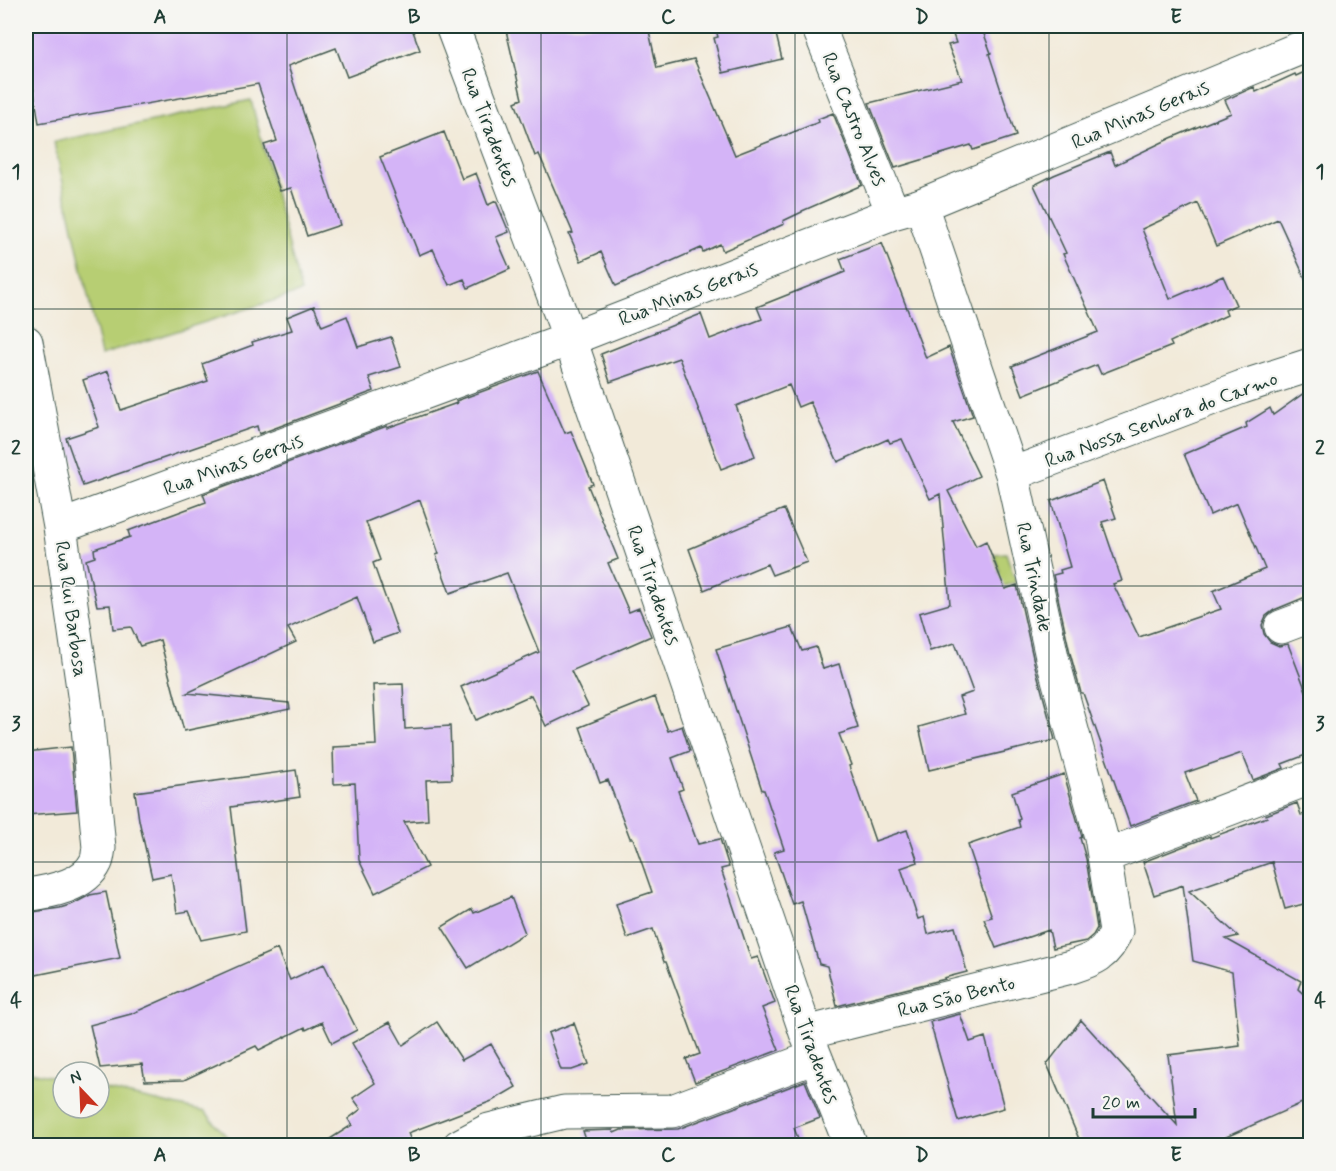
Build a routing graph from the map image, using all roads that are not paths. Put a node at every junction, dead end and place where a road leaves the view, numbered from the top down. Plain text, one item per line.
1 (452, 26) edge
2 (818, 26) edge
3 (1311, 44) edge
4 (907, 209) junction
5 (570, 339) junction
6 (26, 342) edge
7 (1311, 365) edge
8 (1012, 474) junction
9 (60, 527) junction
10 (1311, 778) edge
11 (1104, 856) junction
12 (26, 896) edge
13 (1103, 953) joint
14 (811, 1045) junction
15 (459, 1146) edge
16 (851, 1146) edge

1 - 5 street, Rua Tiradentes
2 - 4 street, Rua Castro Alves
3 - 4 street, Rua Minas Gerais
4 - 5 street, Rua Minas Gerais
4 - 8 street, Rua Trindade
5 - 9 street, Rua Minas Gerais
5 - 14 street, Rua Tiradentes
6 - 9 street, Rua Rui Barbosa
7 - 8 street, Rua Nossa Senhora do Carmo
8 - 11 street, Rua Trindade
9 - 12 street, Rua Rui Barbosa
10 - 11 street
11 - 13 street, Rua Trindade
13 - 14 street, Rua São Bento
14 - 15 street, Rua São Bento
14 - 16 street, Rua Tiradentes

